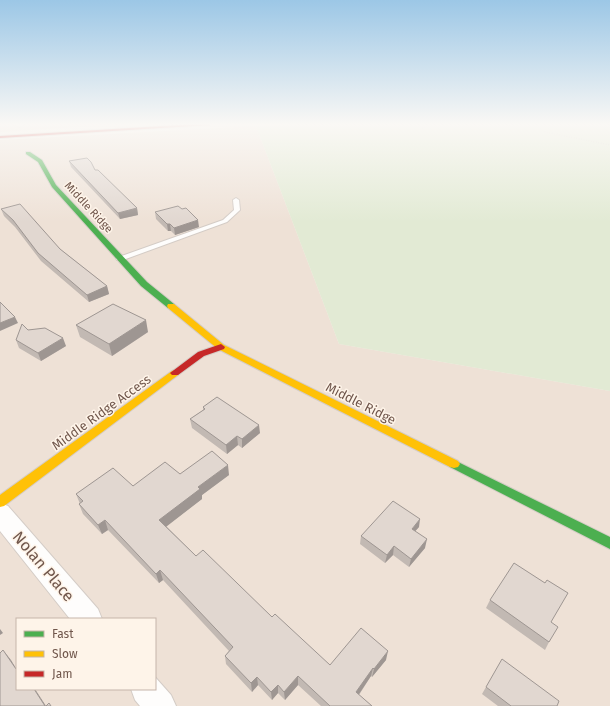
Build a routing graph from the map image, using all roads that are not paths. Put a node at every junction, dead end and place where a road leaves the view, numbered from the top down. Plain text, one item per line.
1 (34, 157) edge
2 (236, 200) dead end
3 (120, 258) junction
4 (221, 347) junction
5 (0, 502) edge
6 (0, 513) edge
7 (610, 543) edge
8 (87, 618) edge
9 (147, 690) edge
10 (160, 706) edge

1 - 3 main road, Middle Ridge
2 - 3 lane
3 - 4 main road, Middle Ridge
4 - 5 main road, Middle Ridge Access
4 - 7 main road, Middle Ridge
6 - 8 street, Nolan Place
9 - 10 street

